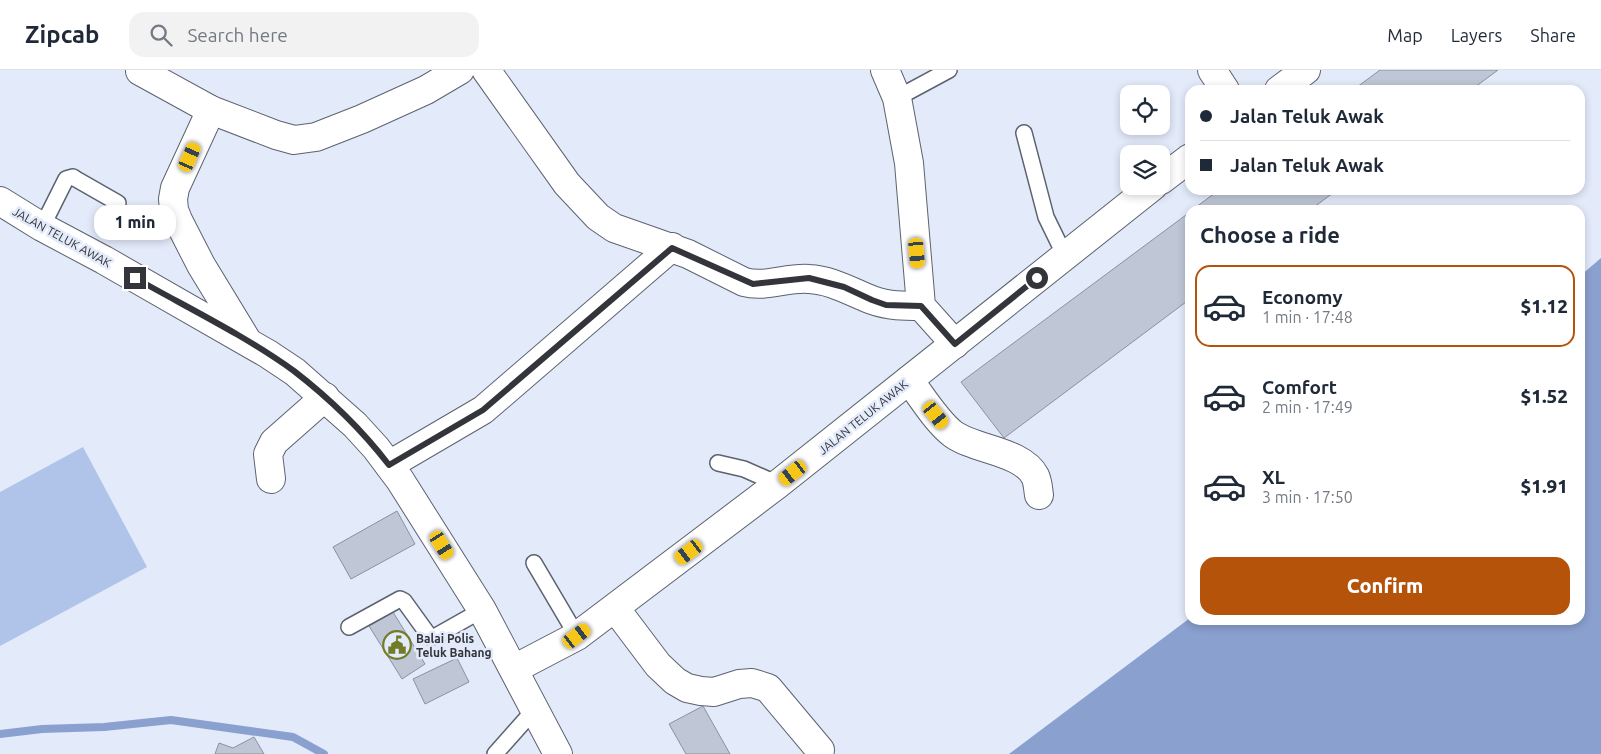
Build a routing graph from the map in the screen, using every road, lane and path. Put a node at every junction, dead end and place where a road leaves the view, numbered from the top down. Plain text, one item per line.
1 (460, 70) edge
2 (486, 70) edge
3 (885, 70) edge
4 (949, 70) edge
5 (1212, 70) edge
6 (1306, 70) edge
7 (140, 71) edge
8 (1222, 85) edge
9 (1286, 85) edge
10 (897, 98) junction
11 (211, 110) junction
12 (1024, 133) dead end
13 (1185, 162) edge
14 (1170, 173) edge
15 (1143, 195) edge
16 (0, 201) edge
17 (118, 203) dead end
18 (42, 226) junction
19 (672, 248) junction
20 (1065, 256) junction
21 (921, 306) junction
22 (247, 341) junction
23 (955, 344) junction
24 (909, 380) junction
25 (325, 397) junction
26 (718, 463) dead end
27 (389, 465) junction
28 (271, 478) dead end
29 (778, 484) junction
30 (1039, 495) dead end
31 (534, 563) dead end
32 (615, 608) junction
33 (482, 610) junction
34 (349, 627) dead end
35 (577, 636) junction
36 (514, 669) junction
37 (535, 709) junction
38 (820, 750) dead end
39 (495, 754) edge
40 (558, 754) edge

1 - 11 street
2 - 19 street
3 - 10 street
4 - 10 lane
5 - 8 street
6 - 9 street
7 - 11 street
10 - 21 street
11 - 22 street
12 - 20 lane
13 - 14 street
15 - 20 street, JALAN TELUK AWAK
16 - 18 street, JALAN TELUK AWAK
17 - 18 lane
18 - 22 street, JALAN TELUK AWAK
19 - 21 street
19 - 27 street
20 - 23 street, JALAN TELUK AWAK
21 - 23 street
22 - 25 street, JALAN TELUK AWAK
23 - 24 street, JALAN TELUK AWAK
24 - 29 street, JALAN TELUK AWAK
24 - 30 street
25 - 27 street, JALAN TELUK AWAK
25 - 28 street
26 - 29 lane
27 - 33 street, JALAN TELUK AWAK
29 - 32 street, JALAN TELUK AWAK
31 - 35 lane
32 - 35 street, JALAN TELUK AWAK
32 - 38 street
33 - 34 lane
33 - 36 street, JALAN TELUK AWAK
35 - 36 street, JALAN TELUK AWAK
36 - 37 street, JALAN TELUK AWAK
37 - 39 lane
37 - 40 street, JALAN TELUK AWAK

